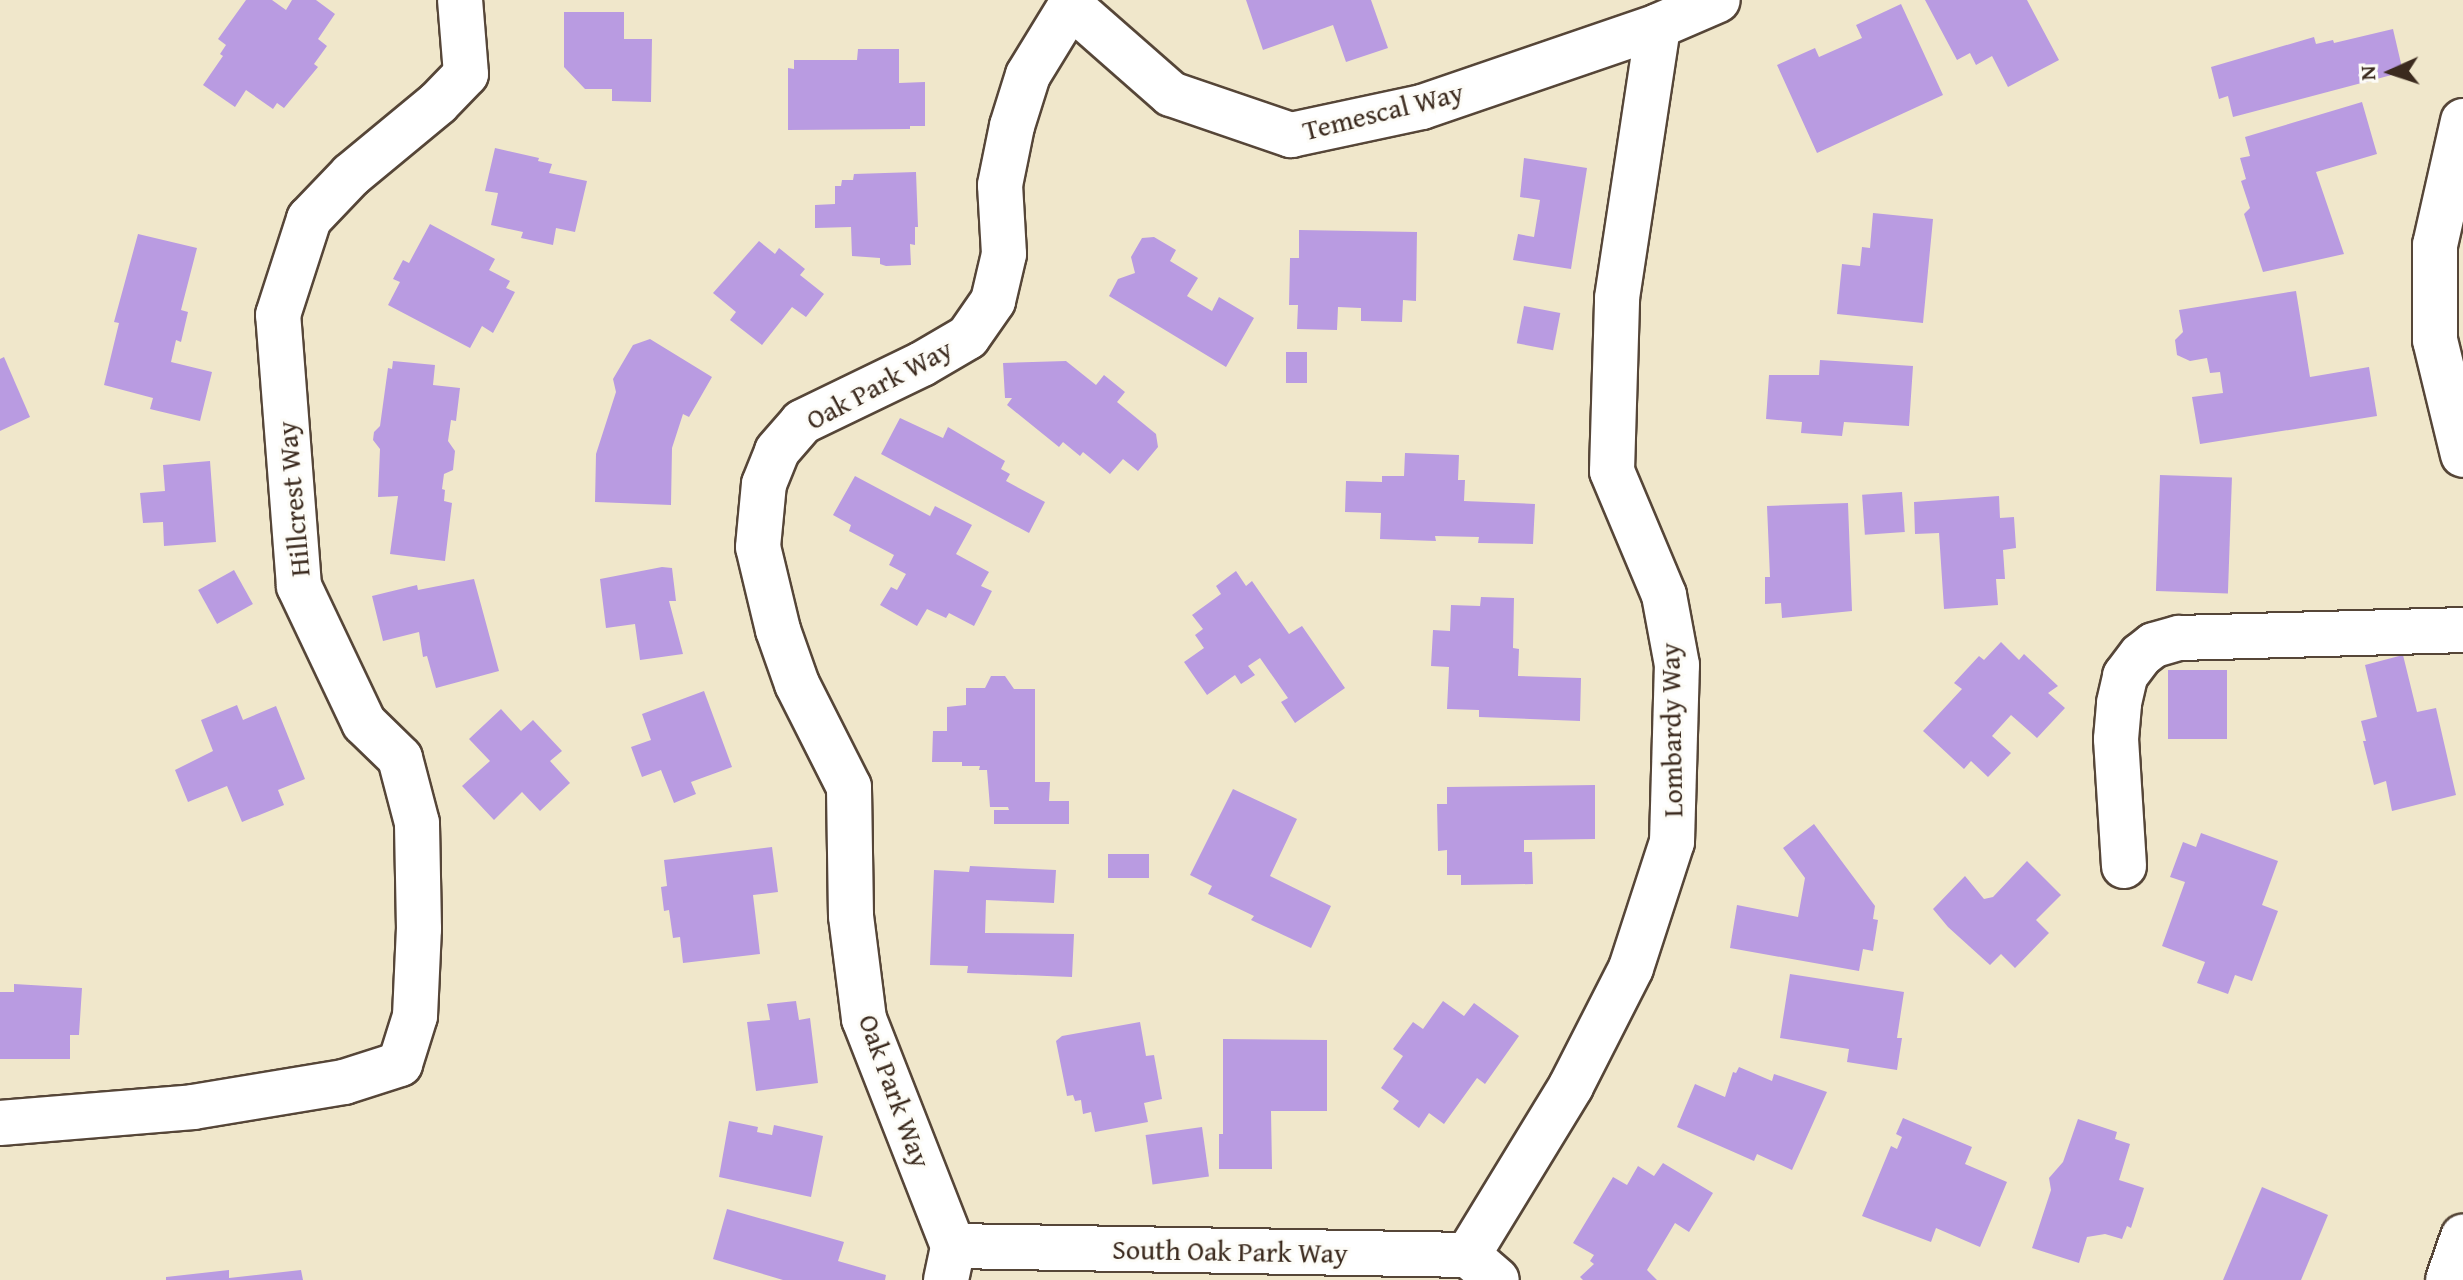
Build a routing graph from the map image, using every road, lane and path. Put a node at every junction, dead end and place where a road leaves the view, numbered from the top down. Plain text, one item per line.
1 (460, 0) edge
2 (1718, 0) edge
3 (1073, 4) edge
4 (1658, 26) junction
5 (2463, 121) edge
6 (2463, 455) edge
7 (2463, 630) edge
8 (2124, 866) dead end
9 (0, 1123) edge
10 (2463, 1237) edge
11 (949, 1263) edge
12 (1482, 1267) edge
13 (2448, 1280) edge

1 - 9 street, Hillcrest Way
2 - 4 street, Temescal Way
3 - 4 street, Temescal Way
3 - 11 street, Oak Park Way
4 - 12 street, Lombardy Way
5 - 6 street
7 - 8 street
10 - 13 street
11 - 12 street, South Oak Park Way

